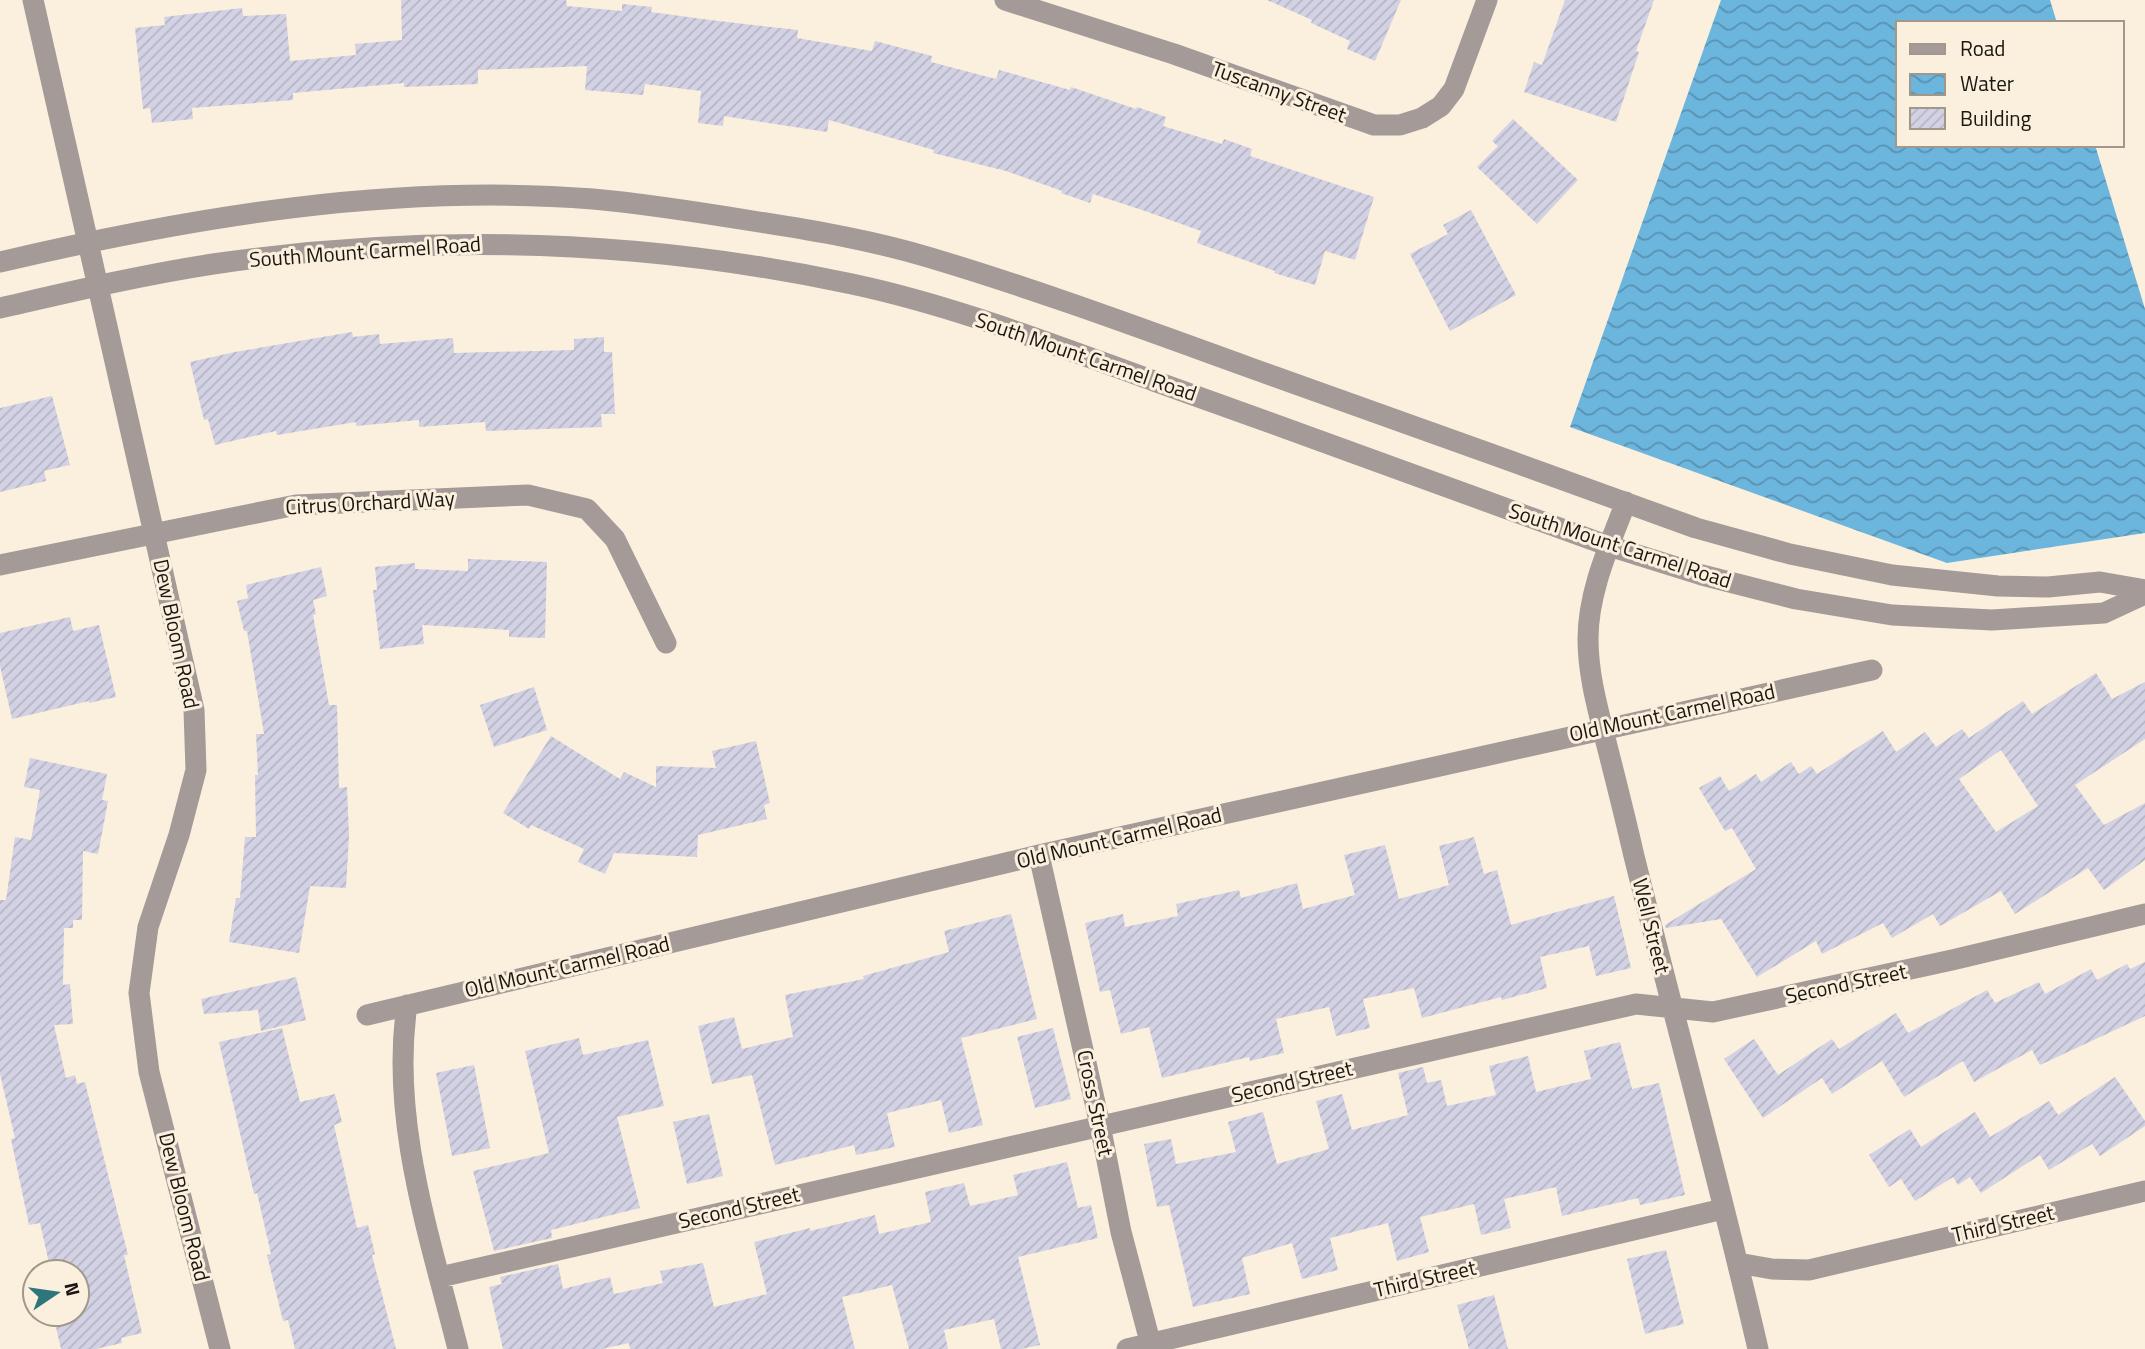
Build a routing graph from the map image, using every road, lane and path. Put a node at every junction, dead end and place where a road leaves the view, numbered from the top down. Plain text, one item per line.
1 (33, 0) edge
2 (1005, 0) edge
3 (1487, 0) edge
4 (88, 242) junction
5 (0, 262) edge
6 (98, 285) junction
7 (0, 308) edge
8 (1626, 502) junction
9 (155, 532) junction
10 (1609, 546) junction
11 (0, 565) edge
12 (2145, 592) edge
13 (666, 643) dead end
14 (1872, 670) dead end
15 (1603, 728) junction
16 (1039, 855) junction
17 (2145, 914) edge
18 (407, 1005) junction
19 (1671, 1006) junction
20 (367, 1015) dead end
21 (1100, 1125) junction
22 (2145, 1191) edge
23 (1723, 1209) junction
24 (1738, 1262) junction
25 (440, 1277) junction
26 (1152, 1346) edge
27 (220, 1349) edge
28 (458, 1349) edge
29 (1127, 1349) edge
30 (1758, 1349) edge

1 - 4 street, Dew Bloom Road
2 - 3 street, Tuscanny Street
4 - 5 street, South Mount Carmel Road
4 - 6 street, Dew Bloom Road
4 - 8 street, South Mount Carmel Road
6 - 7 street, South Mount Carmel Road
6 - 9 street, Dew Bloom Road
6 - 10 street, South Mount Carmel Road
8 - 10 street, Well Street
8 - 12 street, South Mount Carmel Road
9 - 11 street, Citrus Orchard Way
9 - 13 street, Citrus Orchard Way
9 - 27 street, Dew Bloom Road
10 - 12 street, South Mount Carmel Road
10 - 15 street, Well Street
14 - 15 street, Old Mount Carmel Road
15 - 16 street, Old Mount Carmel Road
15 - 19 street, Well Street
16 - 18 street, Old Mount Carmel Road
16 - 21 street, Cross Street
17 - 19 street, Second Street
18 - 20 street, Old Mount Carmel Road
18 - 25 street
19 - 21 street, Second Street
19 - 23 street, Well Street
21 - 25 street, Second Street
21 - 26 street, Cross Street
22 - 24 street, Third Street
23 - 24 street, Well Street
23 - 26 street, Third Street
24 - 30 street, Well Street
25 - 28 street
26 - 29 street, Third Street

